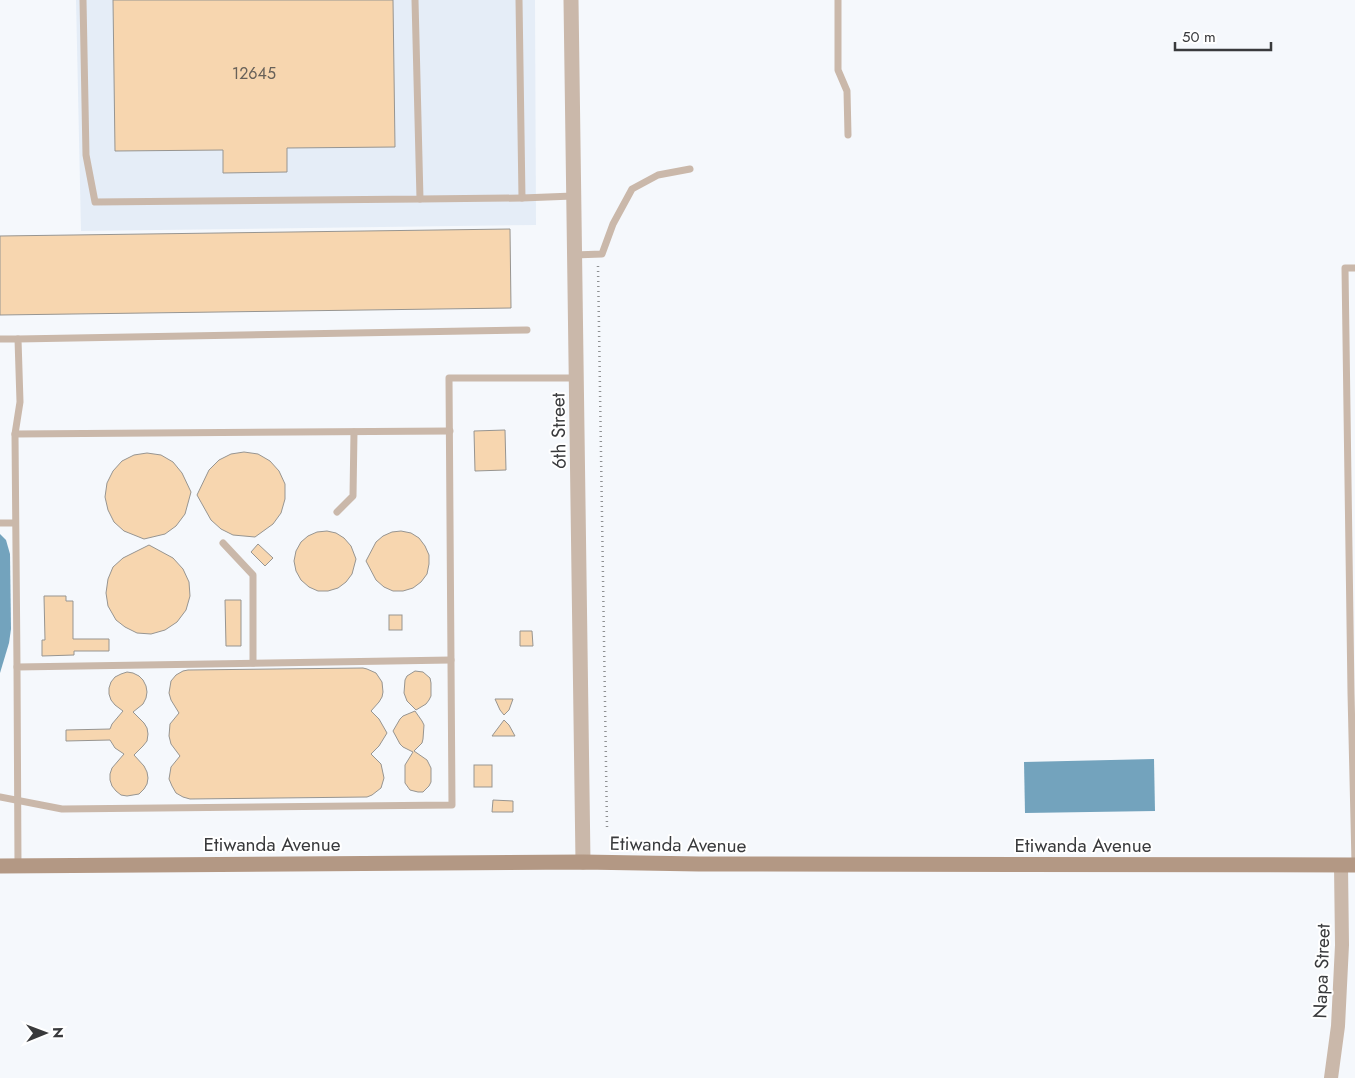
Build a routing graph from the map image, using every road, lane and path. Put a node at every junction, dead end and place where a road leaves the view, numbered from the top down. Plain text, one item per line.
1 (84, 0) edge
2 (415, 0) edge
3 (519, 0) edge
4 (571, 0) edge
5 (838, 0) edge
6 (848, 135) dead end
7 (690, 169) dead end
8 (573, 196) junction
9 (522, 198) junction
10 (420, 200) junction
11 (574, 255) junction
12 (598, 266) dead end
13 (1355, 268) edge
14 (527, 330) dead end
15 (0, 339) edge
16 (18, 339) junction
17 (577, 378) junction
18 (450, 431) junction
19 (354, 432) junction
20 (15, 434) junction
21 (337, 512) dead end
22 (0, 523) edge
23 (15, 523) junction
24 (224, 543) dead end
25 (1352, 546) edge
26 (451, 660) junction
27 (253, 663) junction
28 (17, 666) junction
29 (1353, 732) edge
30 (1354, 796) edge
31 (0, 797) edge
32 (18, 800) junction
33 (607, 827) dead end
34 (583, 862) junction
35 (1350, 864) edge
36 (0, 866) edge
37 (18, 866) junction
38 (1331, 1078) edge

1 - 10 lane
2 - 10 lane
3 - 9 lane
4 - 8 street, 6th Street
5 - 6 lane
7 - 11 lane
8 - 9 lane
8 - 11 street, 6th Street
9 - 10 lane
11 - 17 street, 6th Street
12 - 33 path
13 - 25 lane
14 - 16 lane
15 - 16 lane
16 - 20 lane
17 - 18 lane
17 - 34 street, 6th Street
18 - 19 lane
18 - 26 lane
19 - 20 lane
19 - 21 lane
20 - 23 lane
22 - 23 lane
23 - 28 lane
24 - 27 lane
25 - 29 lane
26 - 27 lane
26 - 32 lane
27 - 28 lane
28 - 32 lane
29 - 30 lane
30 - 35 lane
31 - 32 lane
32 - 37 lane
34 - 35 main road, Etiwanda Avenue
34 - 37 main road, Etiwanda Avenue
35 - 38 street, Napa Street
36 - 37 main road, Etiwanda Avenue

